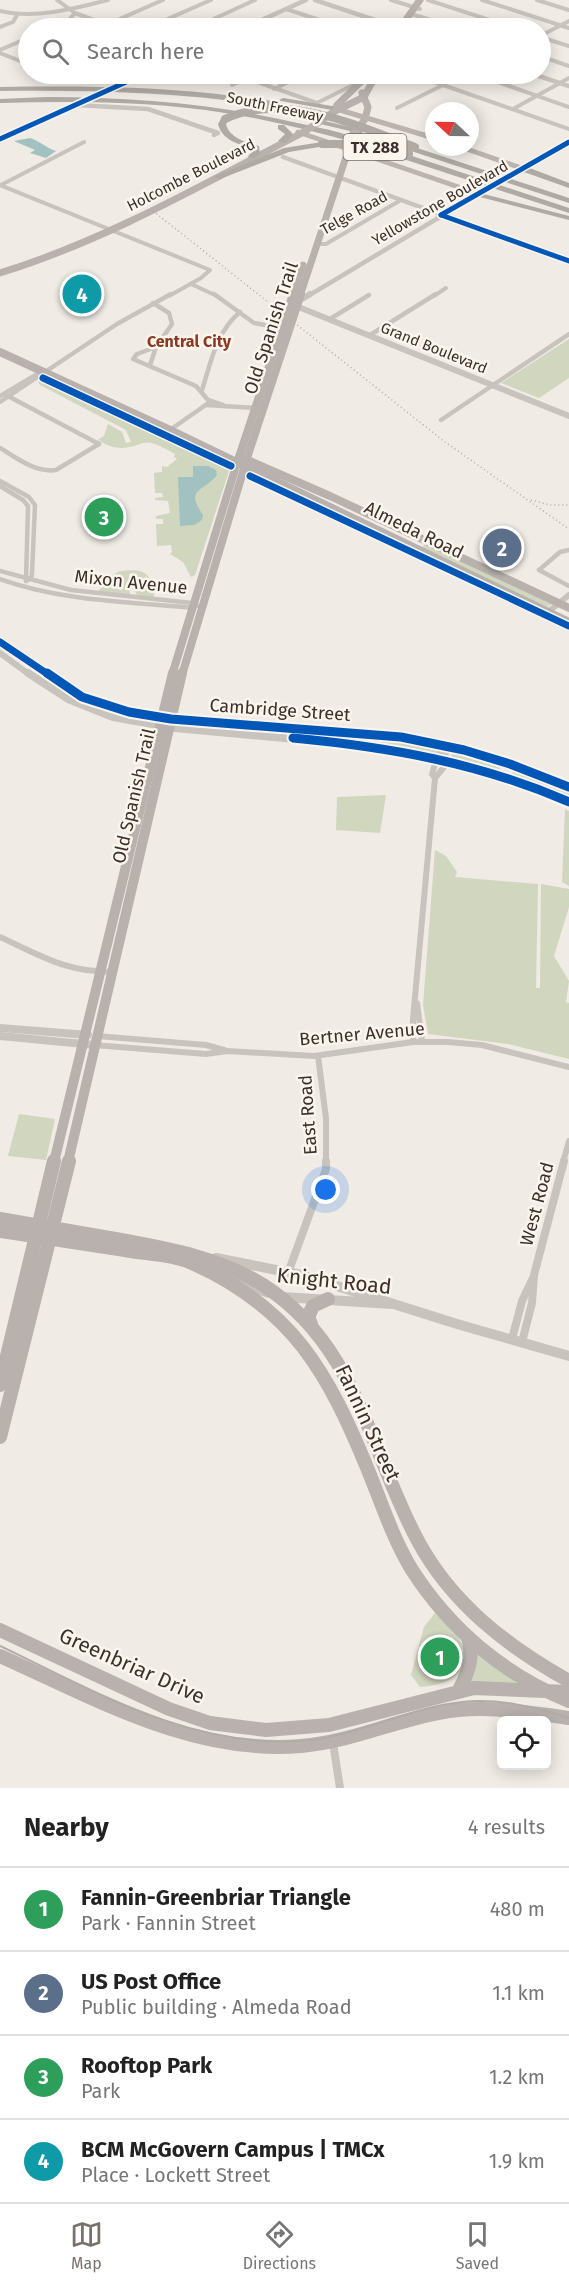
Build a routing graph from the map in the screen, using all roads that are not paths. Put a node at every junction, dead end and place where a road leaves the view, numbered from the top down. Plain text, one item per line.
1 (57, 0) edge
2 (108, 0) edge
3 (163, 0) edge
4 (211, 0) edge
5 (255, 0) edge
6 (306, 0) edge
7 (315, 0) edge
8 (391, 0) edge
9 (420, 0) edge
10 (430, 0) edge
11 (482, 0) edge
12 (537, 0) edge
13 (286, 9) junction
14 (68, 10) junction
15 (569, 10) edge
16 (0, 11) edge
17 (416, 11) junction
18 (75, 13) junction
19 (16, 15) junction
20 (71, 18) edge
21 (88, 18) edge
22 (123, 18) edge
23 (170, 18) edge
24 (216, 18) edge
25 (267, 18) edge
26 (313, 18) edge
27 (370, 18) edge
28 (409, 18) edge
29 (412, 18) edge
30 (433, 18) edge
31 (484, 18) edge
32 (538, 18) edge
33 (569, 21) edge
34 (551, 22) edge
35 (560, 25) junction
36 (0, 27) edge
37 (569, 28) edge
38 (551, 30) edge
39 (551, 40) edge
40 (18, 43) edge
41 (569, 46) edge
42 (0, 51) edge
43 (18, 60) edge
44 (551, 60) edge
45 (569, 66) edge
46 (569, 78) edge
47 (551, 80) edge
48 (560, 83) junction
49 (121, 84) edge
50 (261, 84) edge
51 (284, 84) edge
52 (355, 84) edge
53 (362, 84) edge
54 (369, 84) edge
55 (374, 84) edge
56 (439, 84) edge
57 (503, 84) edge
58 (443, 85) junction
59 (569, 86) edge
60 (0, 89) edge
61 (274, 89) junction
62 (343, 91) junction
63 (196, 93) junction
64 (352, 93) junction
65 (374, 93) dead end
66 (537, 96) junction
67 (0, 97) edge
68 (364, 97) junction
69 (374, 103) dead end
70 (77, 104) junction
71 (176, 104) junction
72 (569, 107) edge
73 (333, 108) junction
74 (397, 108) dead end
75 (513, 110) junction
76 (368, 118) junction
77 (281, 127) junction
78 (569, 129) edge
79 (301, 132) junction
80 (214, 135) dead end
81 (425, 135) edge
82 (313, 137) junction
83 (0, 139) edge
84 (286, 140) junction
85 (84, 142) dead end
86 (569, 142) edge
87 (332, 143) junction
88 (348, 146) junction
89 (358, 152) junction
90 (479, 154) edge
91 (252, 156) junction
92 (343, 156) junction
93 (283, 157) dead end
94 (522, 170) junction
95 (217, 177) junction
96 (336, 177) junction
97 (1, 185) edge
98 (569, 186) edge
99 (482, 192) junction
100 (569, 194) edge
101 (401, 200) junction
102 (569, 203) edge
103 (569, 211) edge
104 (441, 215) junction
105 (569, 218) edge
106 (110, 229) junction
107 (314, 247) junction
108 (569, 261) edge
109 (0, 272) edge
110 (190, 284) junction
111 (322, 285) junction
112 (300, 286) junction
113 (446, 288) dead end
114 (369, 295) dead end
115 (153, 303) junction
116 (296, 303) junction
117 (240, 312) junction
118 (330, 319) junction
119 (286, 329) junction
120 (569, 334) edge
121 (370, 335) junction
122 (0, 345) edge
123 (156, 347) junction
124 (0, 352) edge
125 (150, 365) junction
126 (45, 371) junction
127 (206, 379) junction
128 (189, 382) junction
129 (492, 385) junction
130 (202, 390) junction
131 (5, 396) edge
132 (0, 402) edge
133 (206, 404) junction
134 (260, 408) junction
135 (569, 416) edge
136 (441, 420) dead end
137 (173, 428) junction
138 (0, 448) edge
139 (242, 461) junction
140 (0, 481) edge
141 (0, 486) edge
142 (330, 496) junction
143 (319, 504) junction
144 (419, 538) junction
145 (409, 547) junction
146 (569, 550) edge
147 (26, 569) junction
148 (0, 571) edge
149 (15, 577) junction
150 (0, 579) edge
151 (24, 584) junction
152 (568, 584) edge
153 (569, 594) edge
154 (559, 603) junction
155 (194, 606) junction
156 (569, 608) edge
157 (548, 612) junction
158 (569, 622) edge
159 (0, 642) edge
160 (0, 653) edge
161 (82, 697) junction
162 (75, 703) junction
163 (165, 723) junction
164 (336, 731) junction
165 (335, 742) junction
166 (447, 745) junction
167 (437, 757) junction
168 (447, 759) junction
169 (510, 764) junction
170 (504, 775) junction
171 (435, 778) junction
172 (569, 787) edge
173 (569, 802) edge
174 (146, 809) junction
175 (0, 937) edge
176 (101, 971) junction
177 (113, 972) junction
178 (416, 1001) junction
179 (0, 1028) edge
180 (0, 1036) edge
181 (90, 1040) junction
182 (422, 1041) junction
183 (413, 1042) junction
184 (318, 1056) junction
185 (569, 1067) edge
186 (60, 1138) junction
187 (73, 1139) junction
188 (569, 1141) edge
189 (0, 1219) edge
190 (0, 1231) edge
191 (45, 1232) junction
192 (197, 1260) junction
193 (288, 1273) junction
194 (534, 1275) junction
195 (281, 1297) junction
196 (328, 1299) junction
197 (407, 1306) junction
198 (311, 1324) junction
199 (512, 1339) junction
200 (522, 1342) junction
201 (330, 1348) junction
202 (312, 1356) junction
203 (569, 1356) edge
204 (12, 1359) junction
205 (0, 1384) edge
206 (0, 1437) edge
207 (0, 1630) edge
208 (468, 1636) junction
209 (0, 1656) edge
210 (569, 1681) edge
211 (459, 1690) junction
212 (541, 1690) junction
213 (569, 1692) edge
214 (569, 1701) edge
215 (569, 1718) edge
216 (333, 1743) junction
217 (340, 1788) edge

1 - 14 street
2 - 14 street
3 - 22 street
4 - 23 street
5 - 24 street
6 - 13 street
7 - 27 street
8 - 17 street
9 - 17 main road
10 - 17 main road
10 - 31 street
11 - 32 street
12 - 15 street
13 - 25 street
13 - 26 street
14 - 18 street
14 - 19 street
16 - 19 street
17 - 28 main road
17 - 29 main road
17 - 30 street
18 - 20 street
18 - 21 street
19 - 36 street
33 - 35 street
34 - 35 street
35 - 37 street
35 - 38 street
39 - 41 street
40 - 42 street
42 - 43 street
44 - 45 street
46 - 48 street
47 - 48 street
48 - 59 street
48 - 66 street
49 - 70 street, bridge
50 - 61 street
51 - 61 street
52 - 62 street
53 - 64 main road, Holcombe Boulevard
54 - 68 main road
55 - 65 main road
56 - 58 street
57 - 66 street
58 - 74 street
58 - 75 street
60 - 63 highway, South Freeway / TX 288
61 - 62 street
62 - 64 street
63 - 73 highway
63 - 100 highway, South Freeway / TX 288
64 - 73 main road, Holcombe Boulevard
66 - 72 street
66 - 75 street
67 - 71 highway, South Freeway / TX 288
67 - 102 highway
68 - 73 main road, Holcombe Boulevard
68 - 76 main road
69 - 76 main road, Old Spanish Trail
70 - 80 street
70 - 83 street
71 - 77 highway
71 - 103 highway, South Freeway / TX 288
73 - 76 main road
73 - 79 main road, Holcombe Boulevard, bridge
75 - 78 street
76 - 81 main road
76 - 88 main road, Old Spanish Trail, bridge
77 - 79 highway
77 - 84 highway
79 - 82 main road
79 - 84 main road, Holcombe Boulevard
82 - 84 main road
82 - 87 main road
84 - 91 main road, Holcombe Boulevard
84 - 95 main road, Holcombe Boulevard
85 - 97 street
86 - 94 street, Yellowstone Boulevard
87 - 88 main road
87 - 92 main road
88 - 89 main road
88 - 92 main road, Old Spanish Trail
89 - 92 main road
89 - 99 main road
90 - 94 main road
91 - 102 highway, bridge
91 - 106 main road, Holcombe Boulevard
92 - 96 main road, Old Spanish Trail
93 - 96 street
94 - 98 highway
94 - 99 street, Yellowstone Boulevard, bridge
95 - 102 highway, bridge
95 - 106 main road, Holcombe Boulevard
96 - 101 street
96 - 107 main road, Old Spanish Trail
97 - 106 street
99 - 104 street, Yellowstone Boulevard
99 - 105 highway
101 - 104 street
101 - 107 street, Telge Road
104 - 108 street
104 - 111 street, Yellowstone Boulevard
106 - 109 main road, Holcombe Boulevard
106 - 110 street
107 - 112 main road, Old Spanish Trail
110 - 115 street
110 - 117 street
111 - 112 street, Yellowstone Boulevard
111 - 116 street, Yellowstone Boulevard
112 - 116 main road, Old Spanish Trail
113 - 121 street
114 - 118 street
115 - 123 street
115 - 126 street
116 - 118 street, Grand Boulevard
116 - 119 main road, Old Spanish Trail
117 - 119 street
117 - 127 street
118 - 121 street, Grand Boulevard
119 - 134 main road, Old Spanish Trail
120 - 129 street
121 - 129 street, Grand Boulevard
122 - 126 main road, Almeda Road
123 - 125 street
123 - 125 street
124 - 126 main road, Almeda Road
125 - 128 street
126 - 131 street
126 - 137 main road, Almeda Road
127 - 128 street
127 - 130 street
128 - 130 street
129 - 135 street, Grand Boulevard
129 - 136 street
130 - 133 street
131 - 132 street
131 - 138 street
133 - 134 street
133 - 137 street
134 - 139 main road, Old Spanish Trail
137 - 139 main road, Almeda Road
139 - 142 main road, Almeda Road
139 - 143 main road, Almeda Road
139 - 155 main road, Old Spanish Trail
140 - 151 street
141 - 147 street
142 - 143 main road
142 - 144 main road, Almeda Road
143 - 145 main road, Almeda Road
144 - 145 main road
144 - 154 main road, Almeda Road
145 - 157 main road, Almeda Road
146 - 152 street
147 - 149 street
147 - 151 street
148 - 149 street, Mixon Avenue
149 - 151 street, Mixon Avenue
150 - 151 street, Mixon Avenue
151 - 155 street, Mixon Avenue
153 - 154 street
154 - 156 main road, Almeda Road
154 - 157 street
155 - 163 main road, Old Spanish Trail
157 - 158 main road, Almeda Road
159 - 161 street, Cambridge Street
160 - 162 street, Cambridge Street
161 - 162 street
161 - 163 street, Cambridge Street
162 - 163 street, Cambridge Street
163 - 164 street, Cambridge Street
163 - 165 street, Cambridge Street
163 - 174 main road, Old Spanish Trail
164 - 165 street
164 - 166 street, Cambridge Street
165 - 167 street, Cambridge Street
166 - 167 street
166 - 168 street
166 - 169 street, Cambridge Street
167 - 168 street, Cambridge Street
167 - 171 street
168 - 170 street, Cambridge Street
168 - 171 street
169 - 170 street
169 - 172 street, Cambridge Street
170 - 173 street, Cambridge Street
171 - 178 street
174 - 176 main road, Old Spanish Trail
174 - 177 main road, Old Spanish Trail
175 - 176 street
176 - 177 street
176 - 181 main road, Old Spanish Trail
177 - 181 main road, Old Spanish Trail
178 - 182 street
178 - 183 street
179 - 181 street, Bertner Avenue
180 - 181 street, Bertner Avenue
181 - 184 street, Bertner Avenue
181 - 186 main road, Old Spanish Trail
181 - 187 main road, Old Spanish Trail
182 - 183 street, Bertner Avenue
182 - 185 street, Bertner Avenue
183 - 184 street, Bertner Avenue
184 - 193 street, East Road
186 - 187 main road
186 - 191 main road, Old Spanish Trail
187 - 191 main road, Old Spanish Trail
188 - 194 street, West Road
189 - 191 main road, Fannin Street
190 - 191 main road, Fannin Street
191 - 192 main road, Fannin Street
191 - 204 main road, Old Spanish Trail
192 - 193 street, Knight Road
192 - 195 main road, Fannin Street
192 - 202 main road, Fannin Street
193 - 197 street, Knight Road
194 - 199 street, West Road
194 - 200 street, West Road
195 - 196 street, Knight Road
195 - 198 main road, Fannin Street
196 - 197 street, Knight Road
196 - 198 main road
197 - 199 street, Knight Road
198 - 201 main road, Fannin Street
199 - 200 street, Knight Road
200 - 203 street, Knight Road
201 - 202 main road
201 - 210 main road, Fannin Street
202 - 208 main road, Fannin Street
204 - 205 main road, Old Spanish Trail
204 - 206 main road, Old Spanish Trail
207 - 211 main road, Greenbriar Drive
208 - 211 main road
208 - 212 main road, Fannin Street
209 - 216 main road
211 - 212 main road, Greenbriar Drive
212 - 213 main road, Greenbriar Drive
212 - 214 main road, Fannin Street
215 - 216 main road
216 - 217 street

